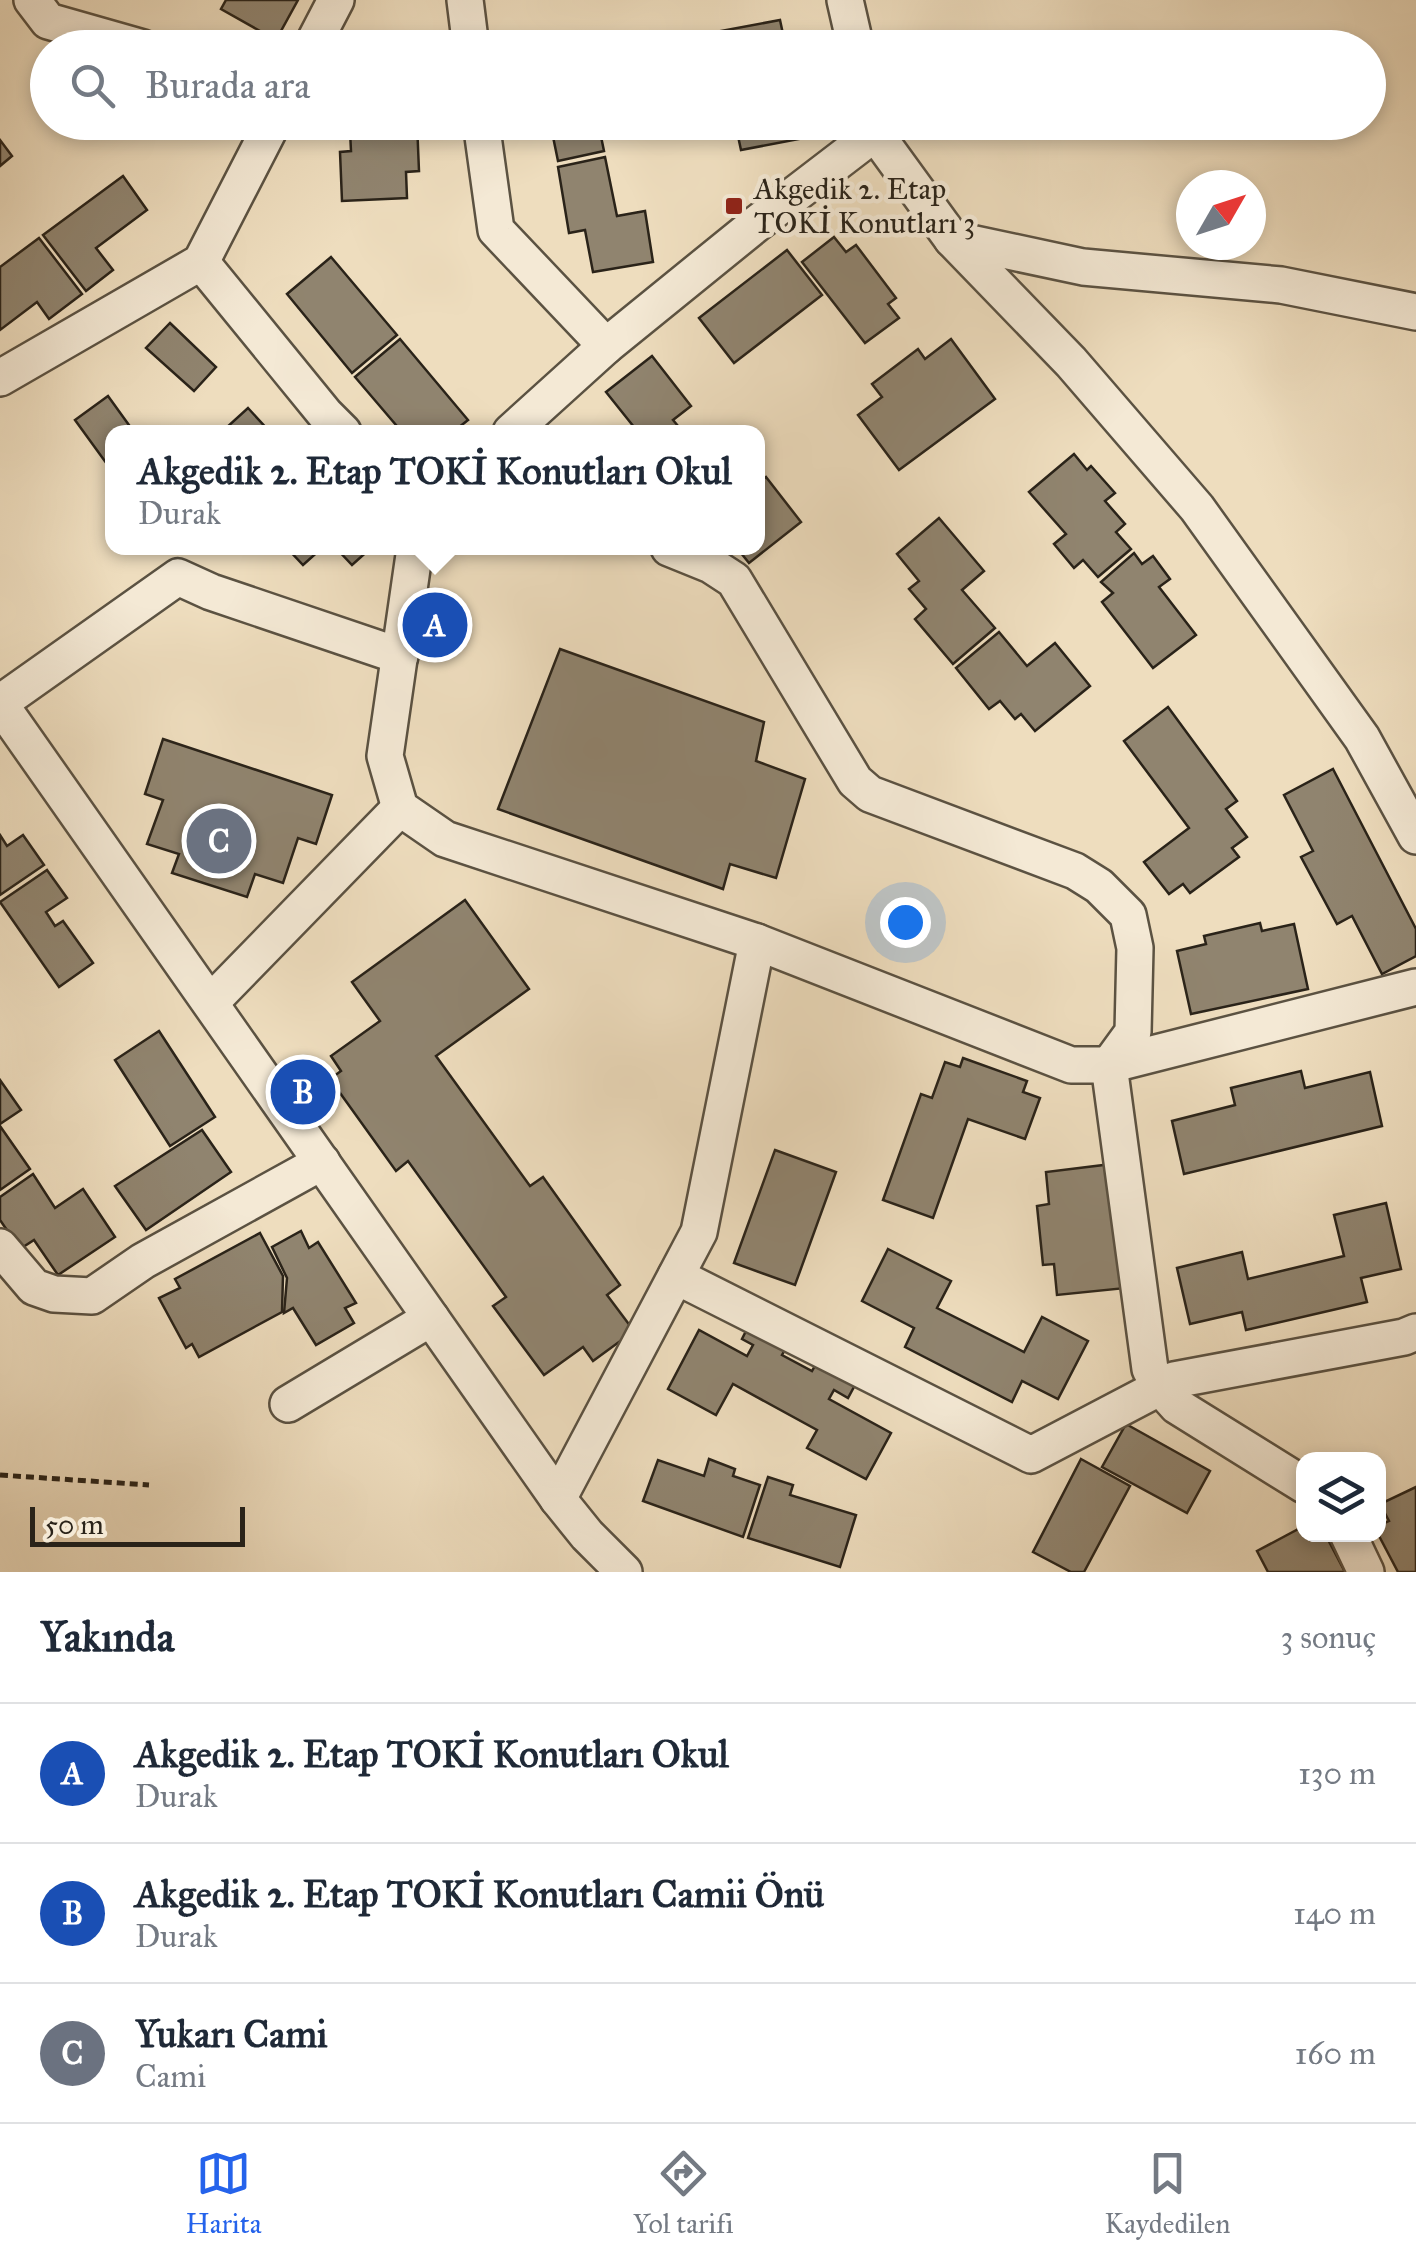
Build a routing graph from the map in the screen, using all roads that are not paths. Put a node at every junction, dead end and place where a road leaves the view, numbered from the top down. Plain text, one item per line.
1 (32, 0) edge
2 (336, 0) edge
3 (465, 0) edge
4 (845, 0) edge
5 (80, 30) edge
6 (320, 30) edge
7 (469, 30) edge
8 (852, 30) edge
9 (263, 140) edge
10 (484, 140) edge
11 (859, 140) edge
12 (882, 140) edge
13 (952, 239) junction
14 (201, 262) junction
15 (1416, 312) edge
16 (606, 346) junction
17 (0, 378) edge
18 (337, 425) edge
19 (519, 425) edge
20 (414, 555) edge
21 (686, 555) edge
22 (400, 656) junction
23 (0, 704) edge
24 (400, 808) junction
25 (1416, 836) edge
26 (757, 942) junction
27 (1416, 987) edge
28 (211, 1002) junction
29 (1109, 1065) junction
30 (322, 1162) junction
31 (0, 1248) edge
32 (676, 1276) junction
33 (431, 1318) junction
34 (1416, 1332) edge
35 (1160, 1387) junction
36 (288, 1404) dead end
37 (1296, 1480) edge
38 (558, 1498) junction
39 (1352, 1542) edge
40 (624, 1572) edge
41 (1366, 1572) edge

1 - 5 street
2 - 6 street
3 - 7 street
4 - 8 street
9 - 14 street
10 - 16 street
11 - 16 street
12 - 13 street
13 - 15 street
13 - 25 street
14 - 17 street
14 - 18 street
16 - 19 street
20 - 22 street
21 - 29 street
22 - 23 street
22 - 24 street
23 - 28 street
24 - 26 street
24 - 28 street
26 - 29 street
26 - 32 street
27 - 29 street
28 - 30 street
29 - 35 street
30 - 31 street
30 - 33 street
32 - 35 street
32 - 38 street
33 - 36 street
33 - 38 street
34 - 35 street
35 - 37 street
38 - 40 street
39 - 41 street

